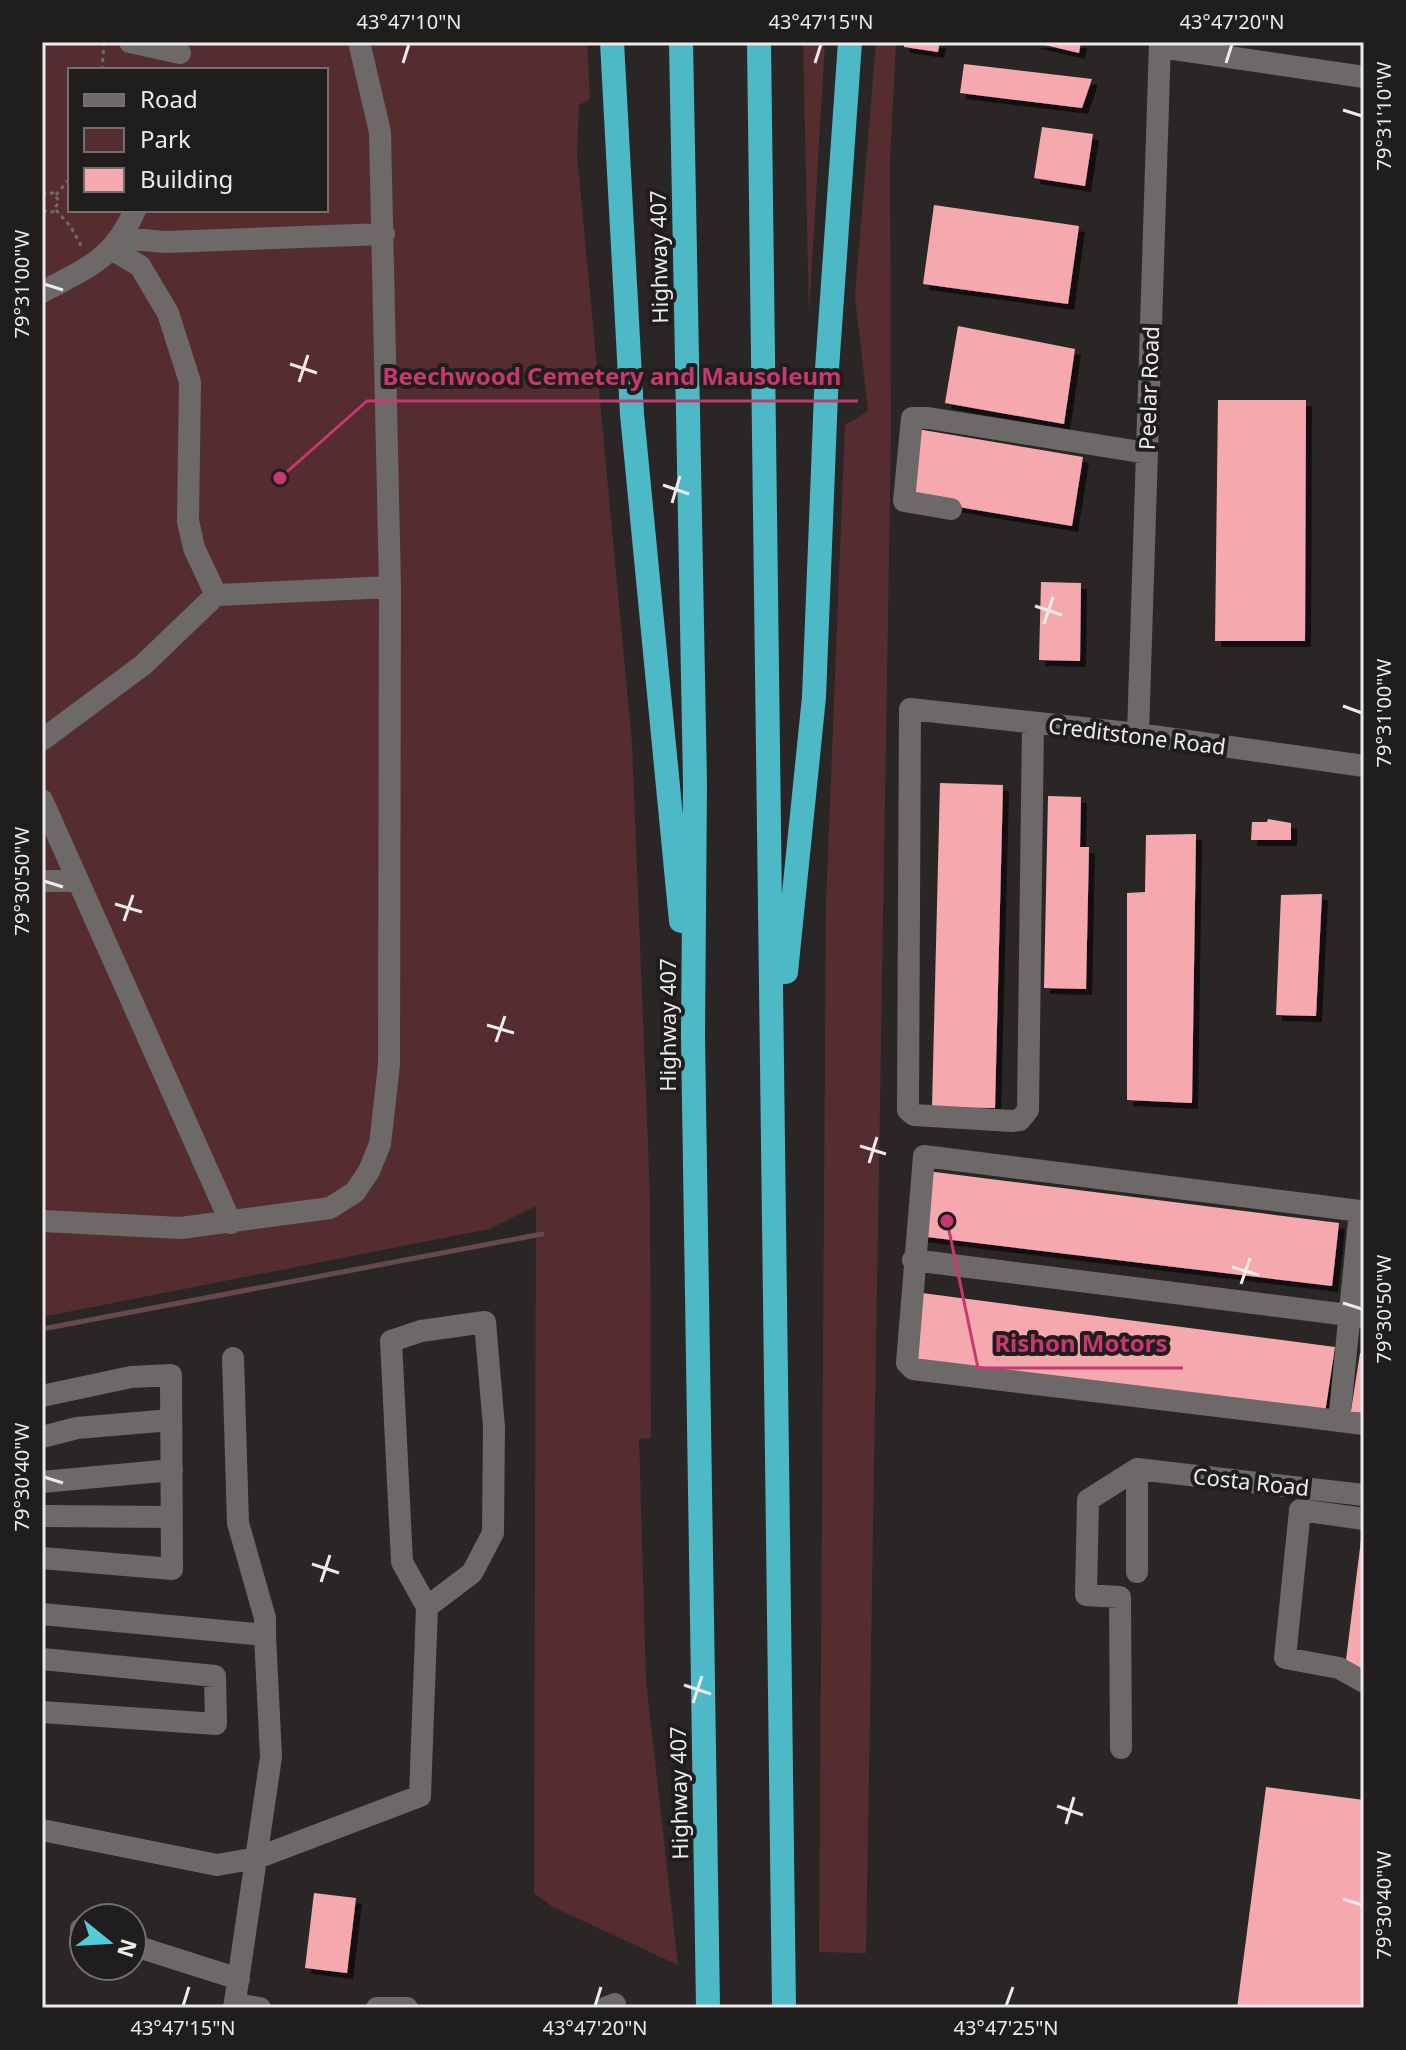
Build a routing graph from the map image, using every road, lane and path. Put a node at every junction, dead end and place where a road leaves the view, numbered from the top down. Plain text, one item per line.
1 (104, 42) edge
2 (130, 42) edge
3 (359, 42) edge
4 (612, 42) edge
5 (619, 42) edge
6 (681, 42) edge
7 (759, 42) edge
8 (850, 42) edge
9 (1160, 44) edge
10 (180, 55) edge
11 (102, 68) edge
12 (1364, 77) edge
13 (617, 115) junction
14 (68, 180) edge
15 (42, 194) edge
16 (56, 195) junction
17 (56, 210) junction
18 (42, 211) edge
19 (134, 212) edge
20 (384, 234) junction
21 (118, 244) junction
22 (89, 267) junction
23 (42, 292) edge
24 (1147, 453) junction
25 (951, 509) dead end
26 (390, 587) junction
27 (216, 595) junction
28 (1033, 723) junction
29 (1138, 734) junction
30 (42, 740) edge
31 (1364, 766) edge
32 (42, 800) edge
33 (42, 881) edge
34 (78, 881) junction
35 (693, 1036) junction
36 (774, 1102) junction
37 (1362, 1211) edge
38 (42, 1221) edge
39 (231, 1223) junction
40 (913, 1260) junction
41 (1358, 1316) edge
42 (233, 1358) dead end
43 (42, 1396) edge
44 (171, 1420) junction
45 (1339, 1421) junction
46 (1364, 1424) edge
47 (42, 1437) edge
48 (1137, 1469) junction
49 (172, 1470) junction
50 (42, 1482) edge
51 (1364, 1495) edge
52 (42, 1516) edge
53 (171, 1517) junction
54 (1364, 1519) edge
55 (42, 1558) edge
56 (1137, 1572) dead end
57 (427, 1607) junction
58 (42, 1614) edge
59 (265, 1635) junction
60 (42, 1659) edge
61 (1364, 1682) edge
62 (42, 1712) edge
63 (1121, 1748) dead end
64 (42, 1830) edge
65 (257, 1858) junction
66 (148, 1950) edge
67 (239, 1979) junction
68 (235, 2006) edge
69 (260, 2008) edge
70 (377, 2008) edge
71 (407, 2008) edge
72 (605, 2008) edge
73 (615, 2008) edge
74 (708, 2008) edge
75 (784, 2008) edge

1 - 11 path
2 - 10 street
3 - 20 street
4 - 13 highway
5 - 13 highway
6 - 35 highway, Highway 407
7 - 36 highway
8 - 36 highway
9 - 12 street
9 - 24 street, Peelar Road
13 - 35 highway
14 - 16 path
15 - 16 path
16 - 17 path
17 - 18 path
17 - 22 path
19 - 21 street
20 - 21 street
20 - 26 street
21 - 22 street
21 - 27 street
22 - 23 street
24 - 25 street
24 - 29 street, Peelar Road
26 - 27 street
26 - 39 street
27 - 30 street
28 - 28 street, Creditstone Road
28 - 29 street, Creditstone Road
29 - 31 street, Creditstone Road
32 - 34 street
33 - 34 street
34 - 39 street
35 - 74 highway, Highway 407
36 - 75 highway
37 - 40 street
37 - 41 street
38 - 39 street
40 - 41 street
40 - 45 street
41 - 45 street
42 - 59 street
43 - 44 street
44 - 47 street
44 - 49 street
45 - 46 street
48 - 51 street, Costa Road
48 - 56 street
48 - 63 street
49 - 50 street
49 - 53 street
52 - 53 street
53 - 55 street
54 - 61 street
57 - 57 street
57 - 65 street
58 - 59 street
59 - 65 street
60 - 62 street
64 - 65 street
65 - 67 street
66 - 67 street
67 - 68 street
68 - 69 street
70 - 71 street
72 - 73 street

